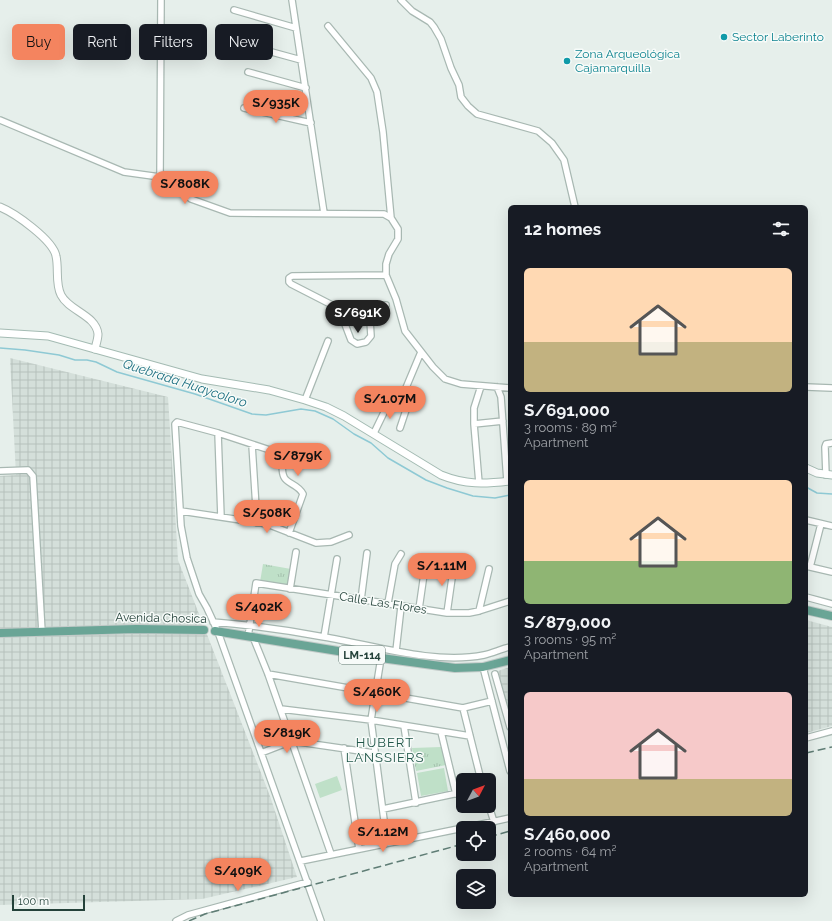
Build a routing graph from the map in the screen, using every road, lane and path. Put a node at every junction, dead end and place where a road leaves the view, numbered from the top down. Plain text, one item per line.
1 (161, 0) edge
2 (292, 0) edge
3 (401, 0) edge
4 (234, 10) dead end
5 (328, 26) dead end
6 (296, 28) junction
7 (273, 52) edge
8 (301, 60) junction
9 (248, 72) dead end
10 (306, 88) junction
11 (244, 108) dead end
12 (0, 120) edge
13 (311, 123) junction
14 (160, 177) junction
15 (575, 205) edge
16 (0, 207) edge
17 (324, 213) junction
18 (390, 218) junction
19 (386, 275) junction
20 (386, 304) dead end
21 (369, 305) junction
22 (338, 306) junction
23 (0, 333) edge
24 (328, 341) dead end
25 (94, 349) junction
26 (421, 352) junction
27 (481, 386) junction
28 (497, 387) junction
29 (808, 387) edge
30 (508, 388) edge
31 (832, 388) edge
32 (304, 400) junction
33 (400, 402) junction
34 (503, 421) junction
35 (474, 424) junction
36 (400, 428) dead end
37 (508, 428) edge
38 (503, 429) junction
39 (218, 433) junction
40 (374, 433) junction
41 (832, 443) edge
42 (252, 445) junction
43 (508, 459) edge
44 (808, 469) edge
45 (0, 471) edge
46 (829, 475) edge
47 (508, 481) edge
48 (479, 483) junction
49 (180, 511) junction
50 (221, 517) junction
51 (808, 521) edge
52 (257, 523) junction
53 (821, 524) junction
54 (832, 526) edge
55 (289, 533) junction
56 (349, 535) dead end
57 (296, 552) dead end
58 (367, 553) dead end
59 (401, 554) dead end
60 (336, 559) dead end
61 (426, 560) dead end
62 (454, 564) dead end
63 (808, 567) edge
64 (489, 569) dead end
65 (832, 572) edge
66 (290, 589) junction
67 (331, 596) junction
68 (808, 598) edge
69 (361, 600) junction
70 (508, 602) edge
71 (388, 603) junction
72 (832, 604) edge
73 (401, 607) junction
74 (419, 609) junction
75 (808, 610) edge
76 (479, 611) junction
77 (448, 613) junction
78 (832, 616) edge
79 (213, 622) junction
80 (250, 625) junction
81 (204, 630) joint
82 (216, 631) junction
83 (42, 632) junction
84 (0, 633) edge
85 (251, 637) junction
86 (324, 637) junction
87 (508, 648) edge
88 (396, 651) junction
89 (381, 658) junction
90 (508, 661) edge
91 (483, 667) junction
92 (268, 674) junction
93 (495, 674) dead end
94 (375, 692) junction
95 (492, 701) junction
96 (464, 708) junction
97 (281, 709) junction
98 (371, 720) junction
99 (508, 720) edge
100 (404, 726) junction
101 (832, 731) edge
102 (441, 732) junction
103 (470, 736) junction
104 (808, 737) edge
105 (292, 741) junction
106 (344, 748) junction
107 (261, 753) junction
108 (374, 753) junction
109 (508, 763) edge
110 (479, 773) edge
111 (456, 794) joint
112 (416, 803) junction
113 (383, 809) junction
114 (508, 818) edge
115 (496, 822) edge
116 (456, 830) edge
117 (387, 843) junction
118 (359, 849) junction
119 (331, 854) junction
120 (301, 861) junction
121 (308, 882) junction
122 (176, 921) edge
123 (321, 921) edge

1 - 14 street
2 - 6 street
3 - 15 street
4 - 6 street
5 - 18 street
6 - 8 street
7 - 8 street
8 - 10 street
9 - 10 street
10 - 13 street
11 - 13 street
12 - 14 street
13 - 17 street
14 - 17 street
16 - 25 main road
17 - 18 street
18 - 19 street
19 - 22 street
19 - 26 street
20 - 21 street
21 - 22 street
21 - 22 street
23 - 25 main road
24 - 32 street
25 - 32 main road
26 - 27 street
26 - 33 street
27 - 28 street
27 - 35 street
28 - 30 street
28 - 34 street
29 - 31 street
32 - 40 main road
33 - 36 street
33 - 40 street
34 - 35 street
34 - 38 street
35 - 48 street
37 - 38 street
38 - 43 street
39 - 42 street
39 - 49 street
39 - 50 street
40 - 48 main road
41 - 46 street
42 - 52 street
42 - 55 street
44 - 46 main road
45 - 83 street
47 - 48 main road
49 - 50 street
49 - 79 street
50 - 52 street
51 - 53 street
52 - 55 street
53 - 54 street
53 - 63 street
55 - 56 street
57 - 66 street
58 - 69 street
59 - 71 street
60 - 67 street
61 - 74 street
62 - 77 street
63 - 65 street
64 - 76 street
66 - 67 street, Calle Las Flores
66 - 80 street, Calle Las Flores
67 - 69 street, Calle Las Flores
67 - 86 street
68 - 72 street
69 - 71 street, Calle Las Flores
70 - 76 street, Calle Las Flores
71 - 73 street, Calle Las Flores
73 - 74 street, Calle Las Flores
73 - 88 street
74 - 77 street, Calle Las Flores
75 - 78 main road
76 - 77 street, Calle Las Flores
79 - 80 street
79 - 82 street
80 - 85 street
80 - 86 street
81 - 82 main road, Avenida Chosica / LM-114
81 - 83 main road, Avenida Chosica / LM-114
82 - 85 main road, Avenida Chosica / LM-114
82 - 107 street
83 - 84 main road, Avenida Chosica / LM-114
85 - 89 main road, Avenida Chosica / LM-114
85 - 92 street
86 - 88 street
87 - 88 street
89 - 91 main road, Avenida Chosica / LM-114
89 - 94 street
90 - 91 main road, Avenida Chosica / LM-114
91 - 95 street
92 - 94 street
92 - 97 street
93 - 99 street
94 - 96 street
94 - 98 street
95 - 96 street
95 - 109 street
96 - 103 street
97 - 98 street
97 - 105 street
98 - 100 street
98 - 108 street
100 - 102 street
100 - 112 street
101 - 104 street
102 - 103 street
102 - 111 street
103 - 110 street
105 - 106 street
105 - 107 street
105 - 119 street
106 - 108 street
106 - 118 street
107 - 120 street
108 - 113 street
111 - 112 street
112 - 113 street
113 - 117 street
114 - 115 street
116 - 117 street
117 - 118 street
118 - 119 street
119 - 120 street
120 - 121 street
121 - 122 street
121 - 123 street

